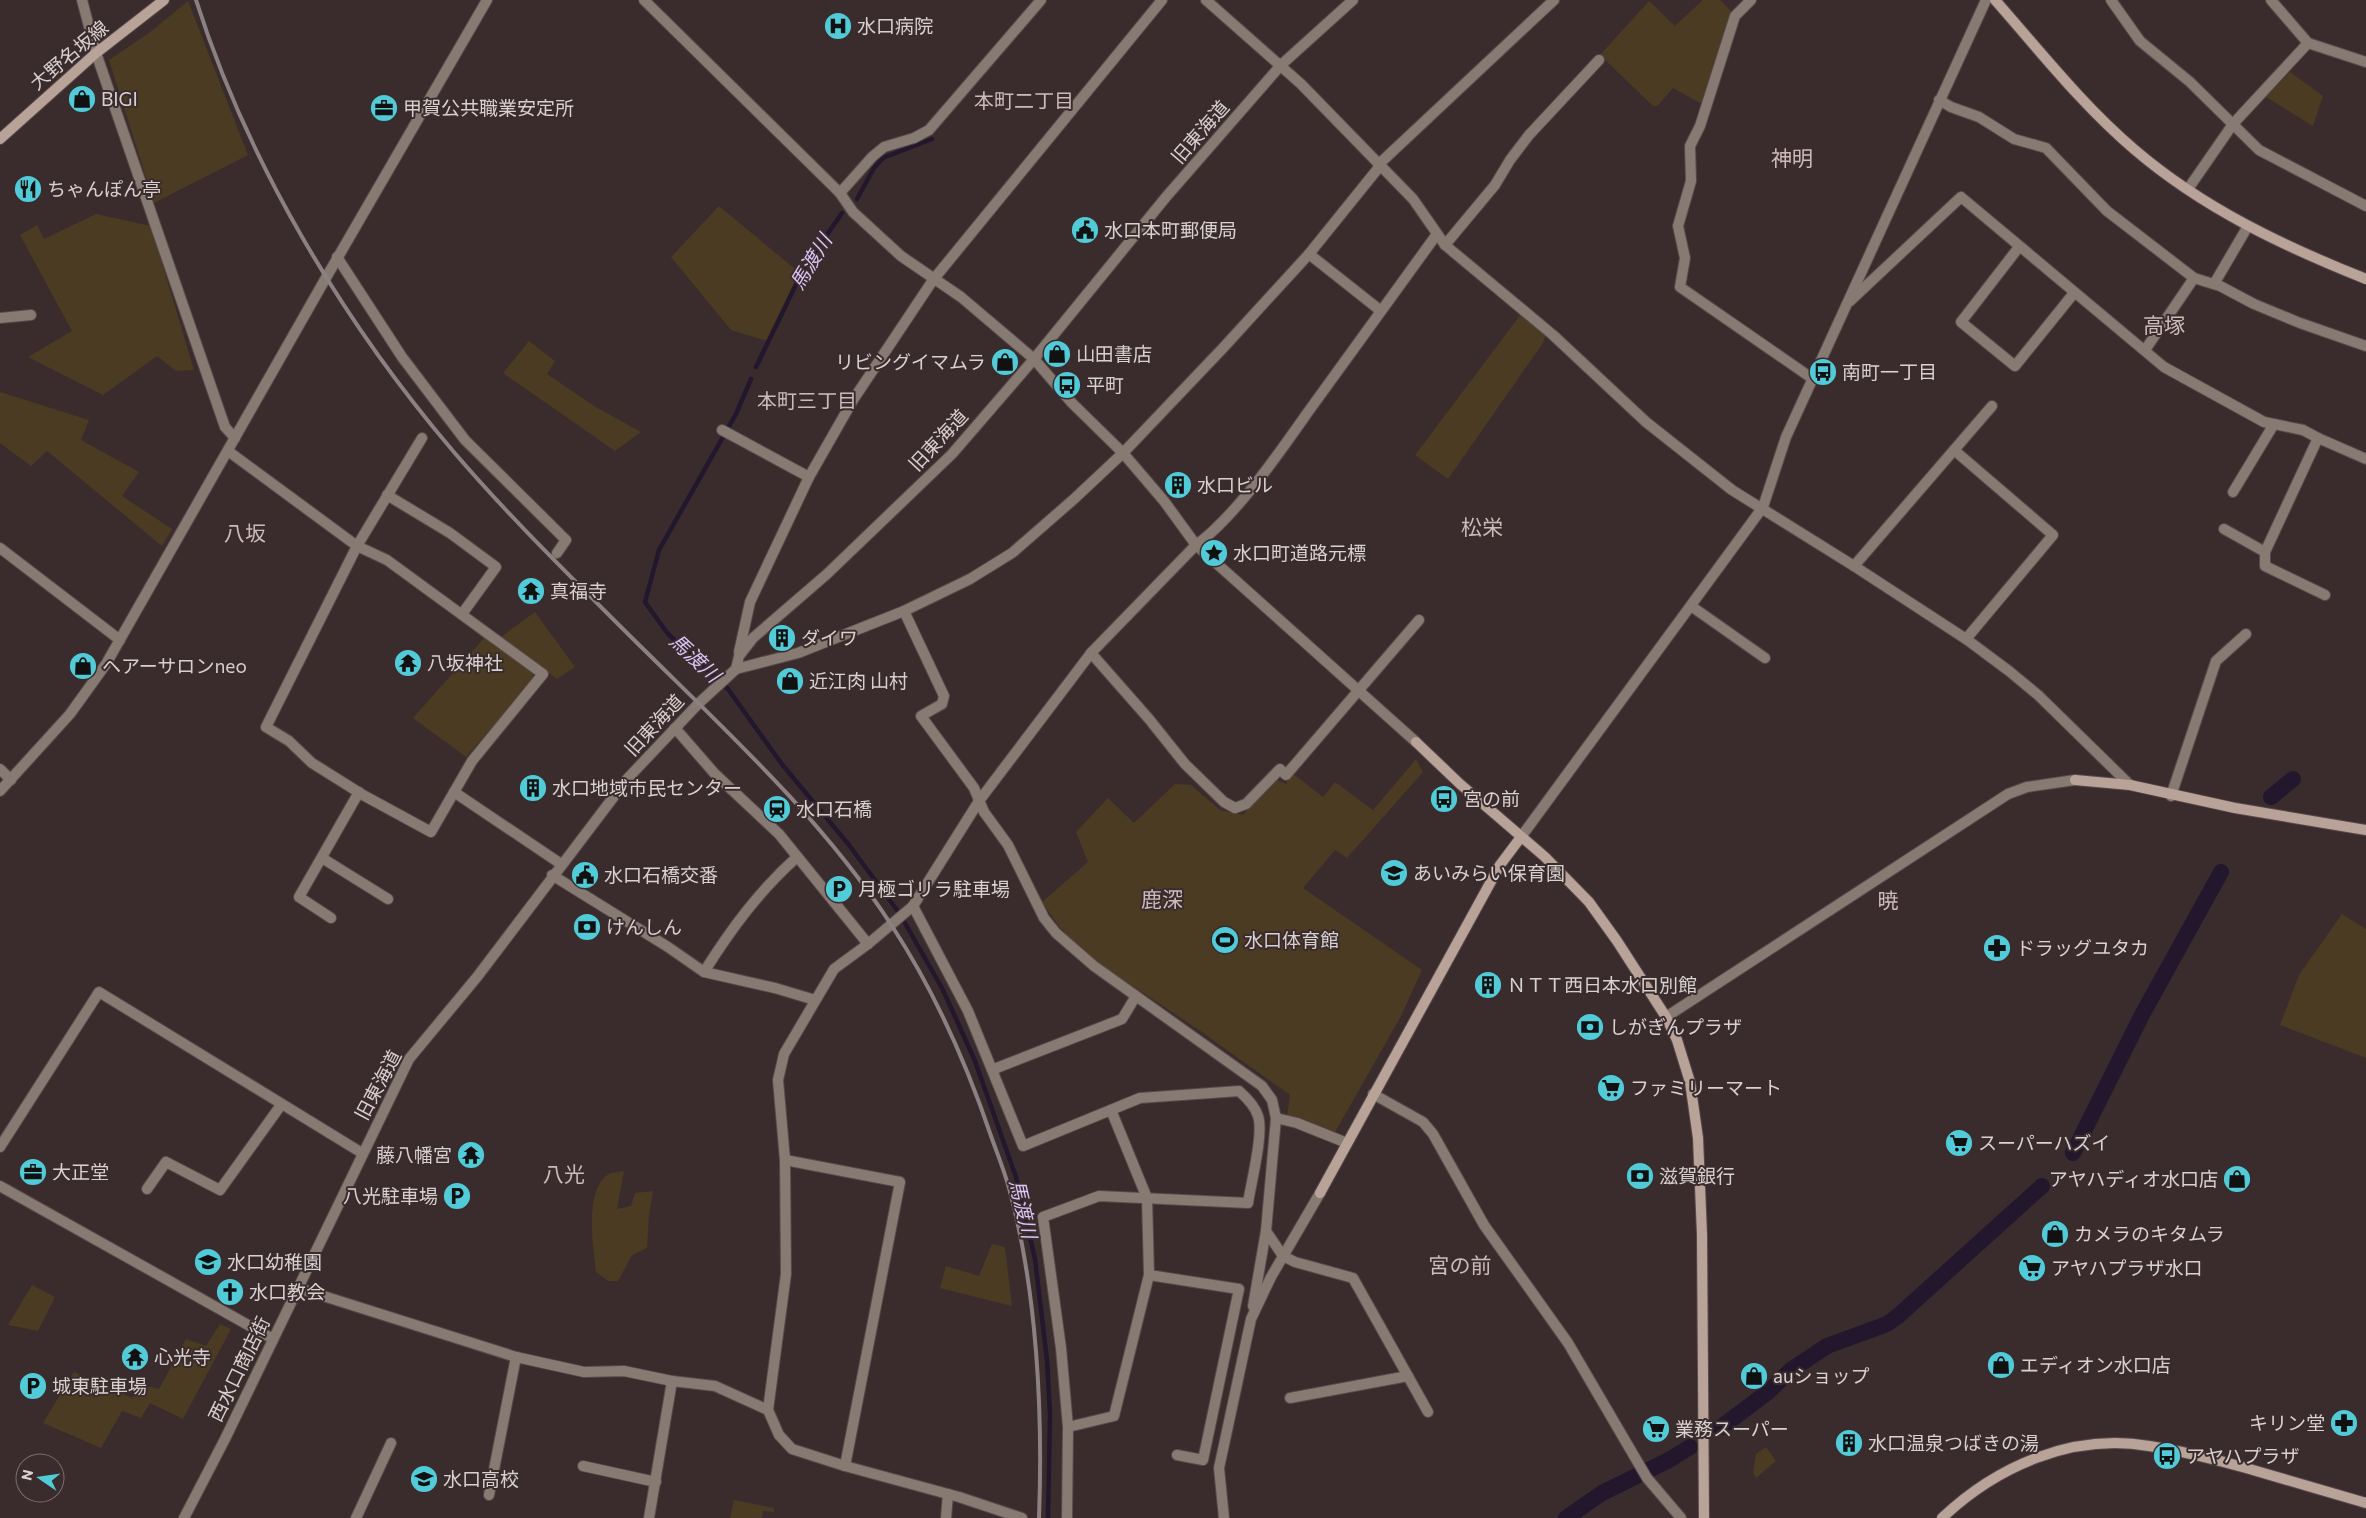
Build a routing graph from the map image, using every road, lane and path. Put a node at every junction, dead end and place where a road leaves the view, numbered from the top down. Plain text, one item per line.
1 (82, 0) edge
2 (164, 0) edge
3 (487, 0) edge
4 (644, 0) edge
5 (1041, 0) edge
6 (1162, 0) edge
7 (1206, 0) edge
8 (1353, 0) edge
9 (1554, 0) edge
10 (1751, 0) edge
11 (1986, 0) edge
12 (1995, 0) edge
13 (2110, 0) edge
14 (2271, 0) edge
15 (2308, 43) junction
16 (96, 53) junction
17 (1599, 60) dead end
18 (2366, 62) edge
19 (1281, 66) junction
20 (1939, 100) junction
21 (2233, 124) junction
22 (0, 138) edge
23 (1379, 166) junction
24 (2188, 189) junction
25 (840, 193) junction
26 (2366, 206) edge
27 (2248, 226) junction
28 (1437, 234) junction
29 (1445, 244) junction
30 (2019, 247) junction
31 (1309, 254) junction
32 (337, 257) junction
33 (2194, 278) junction
34 (2366, 279) edge
35 (933, 280) junction
36 (2214, 284) junction
37 (2074, 293) junction
38 (1847, 304) junction
39 (1381, 311) junction
40 (31, 315) dead end
41 (0, 318) edge
42 (2366, 346) edge
43 (2145, 350) junction
44 (1034, 359) junction
45 (1813, 379) junction
46 (1992, 406) dead end
47 (2274, 424) junction
48 (725, 431) dead end
49 (235, 438) junction
50 (422, 438) dead end
51 (2318, 438) junction
52 (1954, 450) junction
53 (228, 451) junction
54 (1123, 453) junction
55 (2366, 459) edge
56 (809, 477) junction
57 (2234, 492) dead end
58 (387, 495) junction
59 (1763, 508) junction
60 (2224, 529) dead end
61 (1196, 544) junction
62 (356, 546) junction
63 (0, 548) edge
64 (2265, 552) junction
65 (557, 553) dead end
66 (1854, 566) junction
67 (2325, 595) dead end
68 (1691, 606) junction
69 (904, 611) junction
70 (462, 614) junction
71 (1419, 620) dead end
72 (2246, 634) dead end
73 (1966, 639) junction
74 (120, 640) junction
75 (1091, 653) junction
76 (739, 656) junction
77 (1765, 658) dead end
78 (736, 669) junction
79 (1359, 690) junction
80 (675, 728) junction
81 (0, 769) edge
82 (11, 780) junction
83 (2130, 785) junction
84 (0, 792) edge
85 (359, 792) junction
86 (454, 792) junction
87 (2171, 796) junction
88 (979, 801) junction
89 (2366, 830) edge
90 (1521, 837) junction
91 (797, 857) junction
92 (322, 858) junction
93 (561, 864) junction
94 (552, 875) junction
95 (388, 899) dead end
96 (913, 906) junction
97 (331, 918) dead end
98 (868, 944) junction
99 (704, 972) junction
100 (1136, 996) junction
101 (815, 1000) junction
102 (1666, 1017) junction
103 (994, 1069) junction
104 (1373, 1094) junction
105 (281, 1105) junction
106 (1111, 1110) junction
107 (1276, 1118) junction
108 (1347, 1143) junction
109 (0, 1147) edge
110 (362, 1153) junction
111 (785, 1160) junction
112 (0, 1186) edge
113 (147, 1189) dead end
114 (1147, 1198) junction
115 (1266, 1231) junction
116 (1283, 1256) junction
117 (1149, 1275) junction
118 (298, 1288) junction
119 (1251, 1319) junction
120 (273, 1339) junction
121 (516, 1357) junction
122 (1408, 1376) junction
123 (672, 1381) junction
124 (1290, 1398) dead end
125 (768, 1410) junction
126 (1428, 1412) dead end
127 (1068, 1427) junction
128 (390, 1443) dead end
129 (1176, 1455) dead end
130 (583, 1466) dead end
131 (844, 1466) junction
132 (656, 1482) junction
133 (948, 1494) junction
134 (489, 1496) dead end
135 (2366, 1503) edge
136 (184, 1518) edge
137 (356, 1518) edge
138 (650, 1518) edge
139 (946, 1518) edge
140 (1022, 1518) edge
141 (1067, 1518) edge
142 (1224, 1518) edge
143 (1680, 1518) edge
144 (1704, 1518) edge
145 (1942, 1518) edge

1 - 16 street
2 - 16 street, 大野名坂線
3 - 32 street
4 - 25 street
5 - 25 street
6 - 35 street
7 - 19 street
8 - 19 street, 旧東海道
9 - 23 street
10 - 45 street
11 - 20 street
12 - 24 street
13 - 21 street
14 - 15 street
15 - 18 street
15 - 21 street
16 - 22 street, 大野名坂線
16 - 49 street
17 - 29 street
19 - 23 street
19 - 44 street, 旧東海道
20 - 33 street
20 - 38 street
21 - 24 street
21 - 26 street
23 - 28 street
23 - 31 street
24 - 27 street
25 - 35 street
27 - 34 street
27 - 36 street
28 - 29 street
28 - 39 street
29 - 59 street
30 - 37 street
30 - 37 street
30 - 38 street
31 - 39 street
31 - 54 street
32 - 49 street
32 - 65 street
33 - 36 street
33 - 43 street
35 - 44 street
35 - 56 street
36 - 42 street
37 - 43 street
38 - 45 street
39 - 61 street
40 - 41 street
43 - 47 street
44 - 54 street
44 - 76 street, 旧東海道
45 - 59 street
46 - 52 street
47 - 51 street
47 - 57 street
48 - 56 street
49 - 53 street
50 - 58 street
51 - 55 street
51 - 64 street
52 - 66 street
52 - 73 street
53 - 62 street
53 - 74 street
54 - 61 street
54 - 69 street
56 - 76 street
58 - 62 street
58 - 70 street
59 - 66 street
59 - 68 street
60 - 64 street
61 - 75 street
61 - 79 street
62 - 70 street
62 - 85 street
63 - 74 street
64 - 67 street
66 - 73 street
68 - 77 street
68 - 90 street
69 - 78 street
69 - 88 street
70 - 86 street
71 - 79 street
72 - 87 street
73 - 83 street
74 - 82 street
75 - 79 street
75 - 88 street
76 - 78 street, 旧東海道
78 - 80 street, 旧東海道
79 - 90 street
80 - 91 street
80 - 93 street, 旧東海道
81 - 82 street
82 - 84 street
83 - 87 street
83 - 102 street
85 - 86 street
85 - 92 street
86 - 93 street
87 - 89 street
88 - 96 street
88 - 100 street
90 - 102 street
90 - 104 street
91 - 98 street
91 - 99 street
92 - 95 street
92 - 97 street
93 - 94 street, 旧東海道
94 - 99 street
94 - 110 street, 旧東海道
96 - 98 street
96 - 103 street
98 - 101 street
99 - 101 street
100 - 103 street
100 - 107 street
101 - 111 street
102 - 144 street
103 - 106 street
104 - 108 street
104 - 143 street
105 - 109 street, 旧東海道
105 - 110 street, 旧東海道
105 - 113 street
106 - 114 street
106 - 114 street
107 - 108 street
107 - 115 street
108 - 116 street
110 - 118 street, 西水口商店街
111 - 125 street
111 - 131 street
112 - 120 street
114 - 117 street
114 - 127 street
115 - 116 street
115 - 119 street
116 - 119 street
116 - 122 street
117 - 127 street
117 - 129 street
118 - 120 street, 西水口商店街
118 - 121 street
119 - 142 street
120 - 136 street, 西水口商店街
121 - 123 street
121 - 134 street
122 - 124 street
122 - 126 street
123 - 125 street
123 - 132 street
125 - 131 street
127 - 141 street
128 - 137 street
130 - 132 street
131 - 133 street
132 - 138 street
133 - 139 street
133 - 140 street
135 - 145 street

